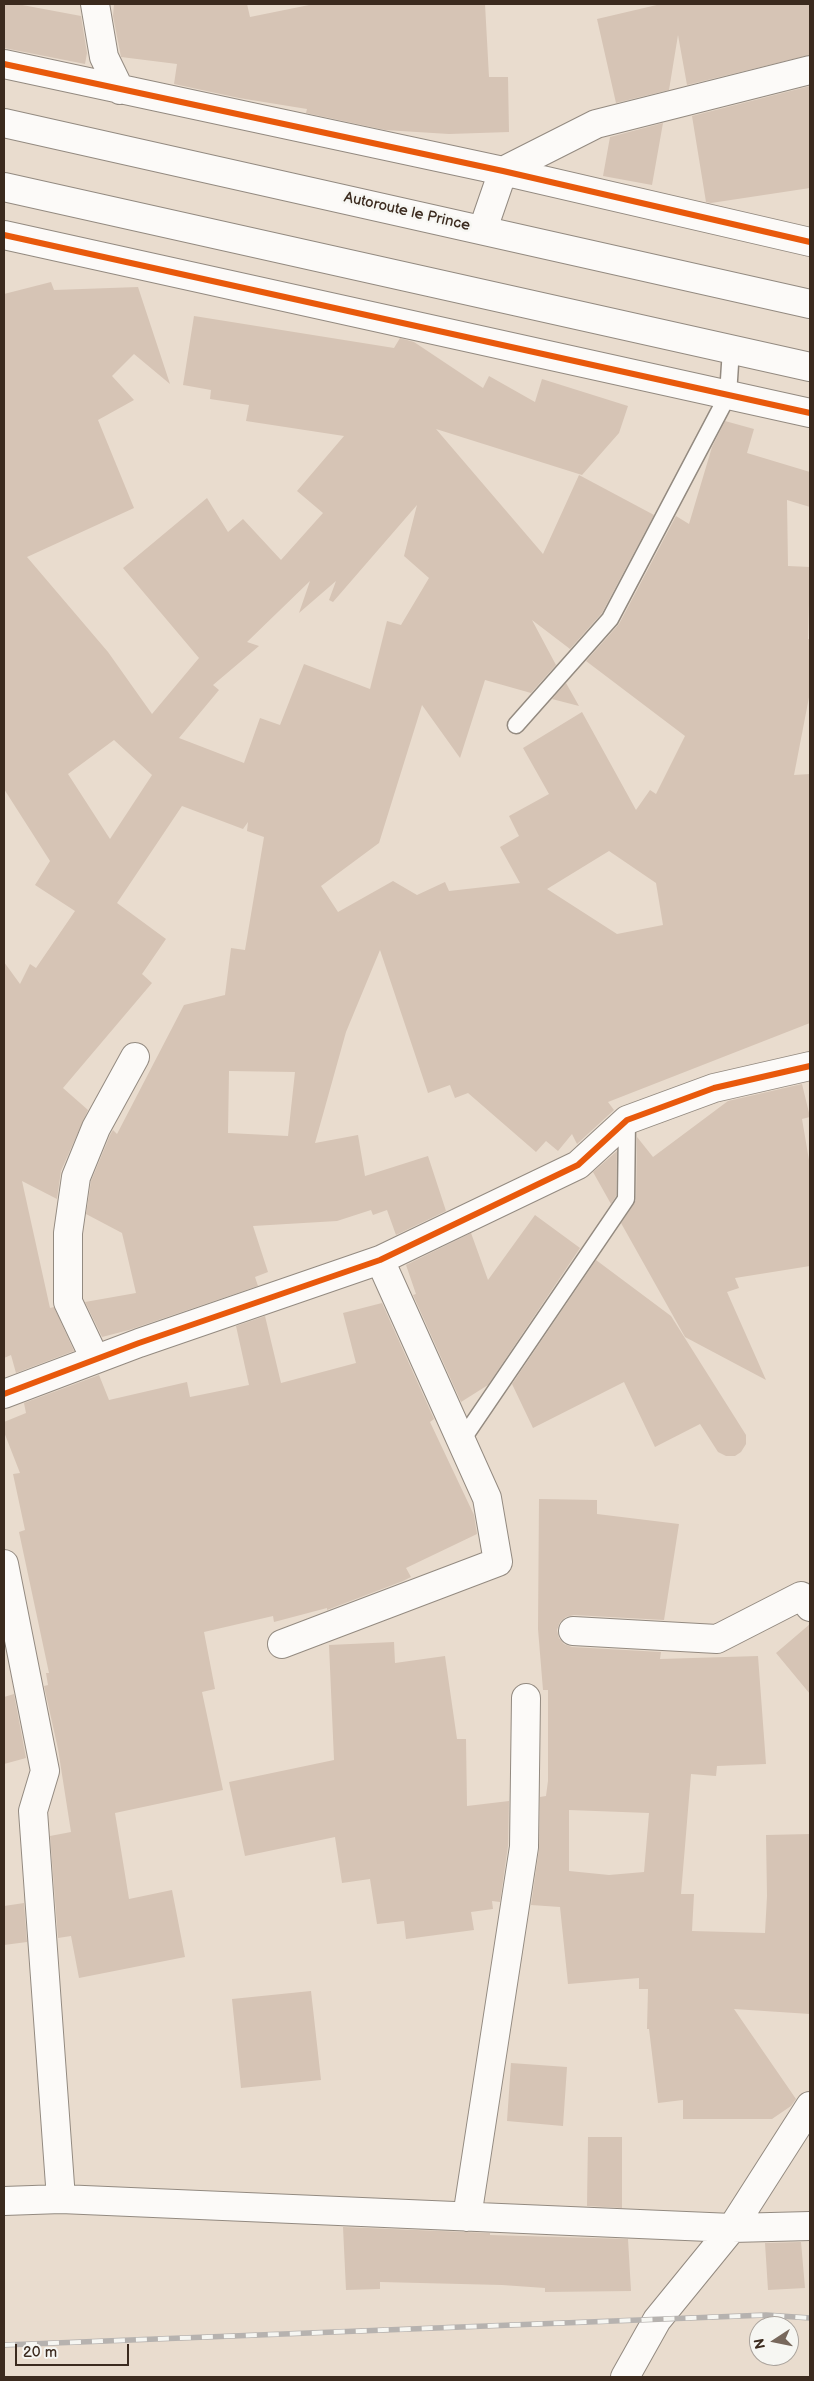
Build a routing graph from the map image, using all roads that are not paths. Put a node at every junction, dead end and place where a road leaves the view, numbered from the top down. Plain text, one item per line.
1 (95, 4) edge
2 (4, 64) edge
3 (810, 70) edge
4 (120, 90) junction
5 (4, 123) edge
6 (503, 171) junction
7 (4, 187) edge
8 (483, 229) junction
9 (4, 236) edge
10 (810, 242) edge
11 (810, 304) edge
12 (731, 349) junction
13 (810, 367) edge
14 (728, 395) junction
15 (810, 413) edge
16 (516, 725) dead end
17 (135, 1057) dead end
18 (810, 1066) edge
19 (626, 1120) junction
20 (380, 1260) junction
21 (95, 1359) junction
22 (4, 1394) edge
23 (462, 1440) junction
24 (4, 1564) edge
25 (810, 1606) edge
26 (573, 1631) dead end
27 (282, 1644) dead end
28 (526, 1698) dead end
29 (810, 2106) edge
30 (61, 2199) junction
31 (4, 2201) edge
32 (467, 2216) junction
33 (810, 2226) edge
34 (732, 2228) junction
35 (625, 2377) edge

1 - 4 street
2 - 4 street
3 - 6 street
4 - 6 street
5 - 8 street, Autoroute le Prince
6 - 8 street
6 - 10 street
7 - 12 street
8 - 11 street, Autoroute le Prince
9 - 14 street
12 - 13 street
12 - 14 lane
14 - 15 street
14 - 16 lane
17 - 21 street
18 - 19 street
19 - 20 street
19 - 23 lane
20 - 21 street
20 - 23 street
21 - 22 street
23 - 27 street
24 - 30 street
25 - 26 street
28 - 32 street
29 - 34 street
30 - 31 street
30 - 32 street
32 - 34 street
33 - 34 street
34 - 35 street

